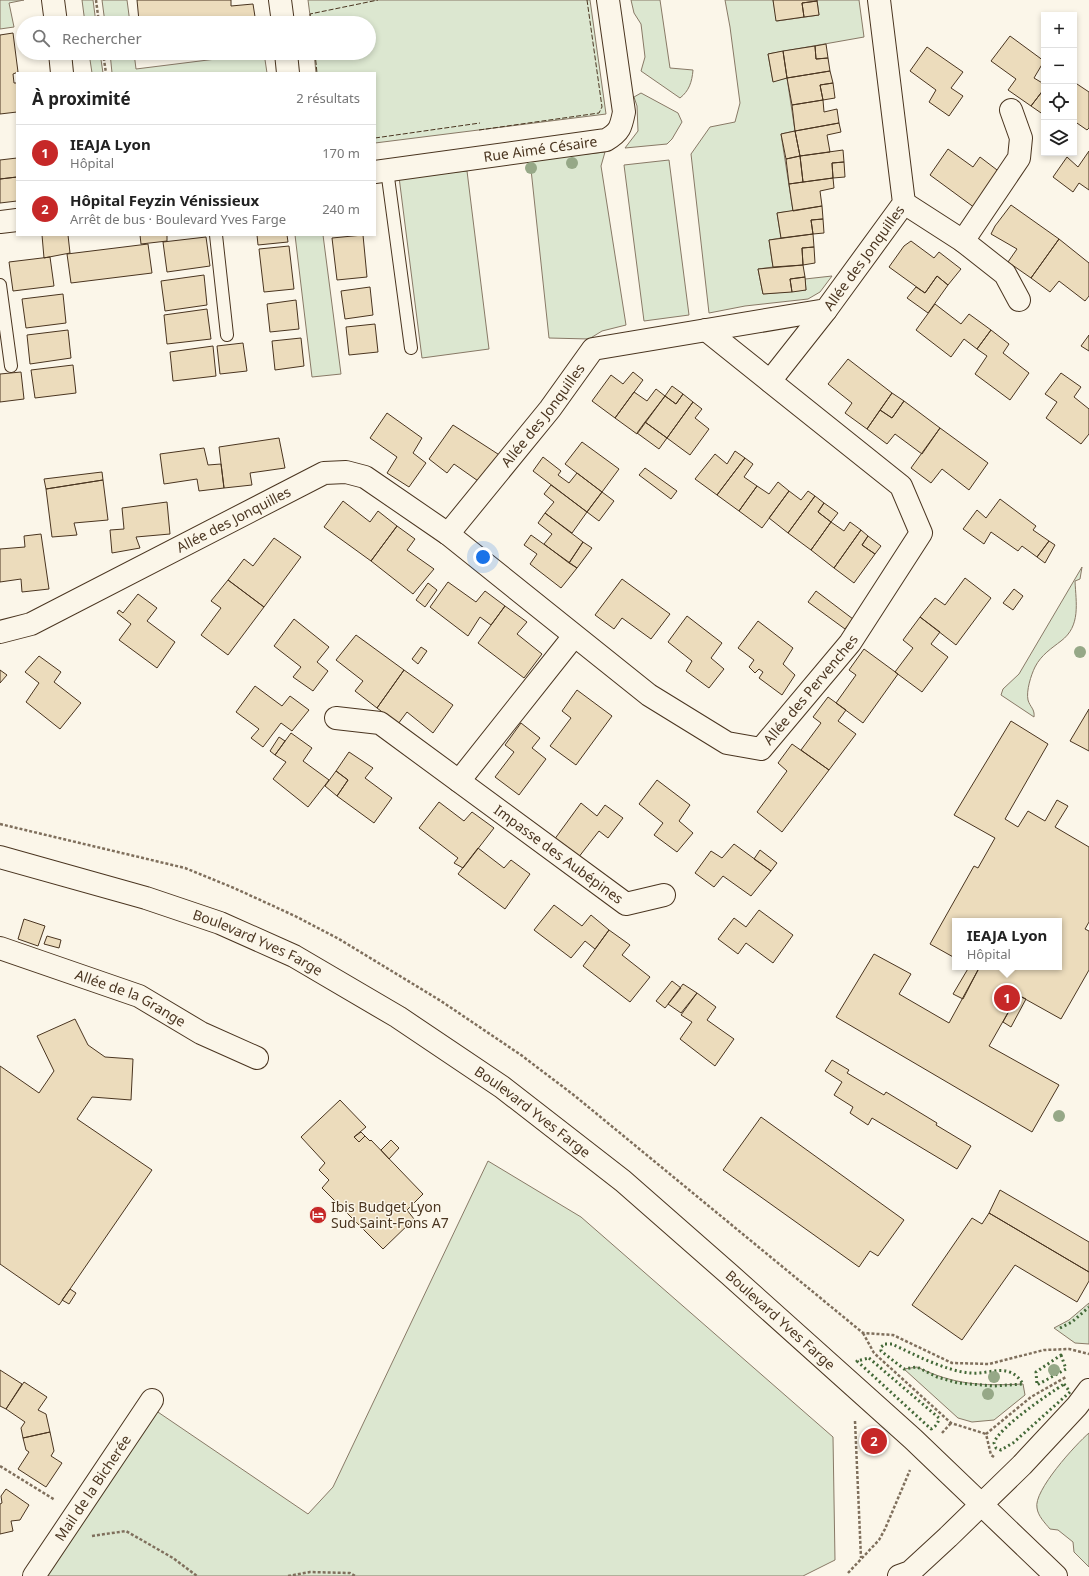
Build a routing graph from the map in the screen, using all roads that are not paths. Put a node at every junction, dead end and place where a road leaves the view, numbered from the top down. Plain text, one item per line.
1 (53, 0) edge
2 (280, 0) edge
3 (608, 0) edge
4 (880, 0) edge
5 (55, 16) edge
6 (282, 16) edge
7 (61, 60) edge
8 (287, 60) edge
9 (62, 72) edge
10 (288, 72) edge
11 (1011, 110) dead end
12 (381, 171) edge
13 (904, 203) junction
14 (16, 220) edge
15 (0, 222) edge
16 (216, 236) edge
17 (963, 241) junction
18 (0, 285) edge
19 (1019, 300) dead end
20 (826, 310) junction
21 (706, 330) junction
22 (227, 335) dead end
23 (411, 348) dead end
24 (11, 366) dead end
25 (770, 381) junction
26 (448, 534) junction
27 (0, 632) edge
28 (574, 636) junction
29 (336, 718) dead end
30 (460, 781) junction
31 (0, 857) edge
32 (664, 895) dead end
33 (0, 948) edge
34 (257, 1058) dead end
35 (1085, 1399) edge
36 (152, 1400) dead end
37 (981, 1505) junction
38 (907, 1575) edge
39 (34, 1576) edge
40 (1056, 1576) edge

1 - 5 street
2 - 6 street
3 - 12 street, Rue Aimé Césaire
4 - 13 street, Allée des Jonquilles
7 - 9 street
8 - 10 street
11 - 17 street
12 - 23 lane
13 - 17 street
13 - 20 street, Allée des Jonquilles
14 - 15 street
16 - 22 lane
17 - 19 street
18 - 24 lane
20 - 21 street, Allée des Jonquilles
20 - 25 street
21 - 25 street, Allée des Pervenches
21 - 26 street, Allée des Jonquilles
25 - 28 street, Allée des Pervenches
26 - 27 street, Allée des Jonquilles
26 - 28 street, Allée des Pervenches
28 - 30 street
29 - 30 street, Impasse des Aubépines
30 - 32 street, Impasse des Aubépines
31 - 37 street, Boulevard Yves Farge
33 - 34 street, Allée de la Grange
35 - 37 street
36 - 39 street, Mail de la Bicherée
37 - 38 street
37 - 40 street, Boulevard Yves Farge

